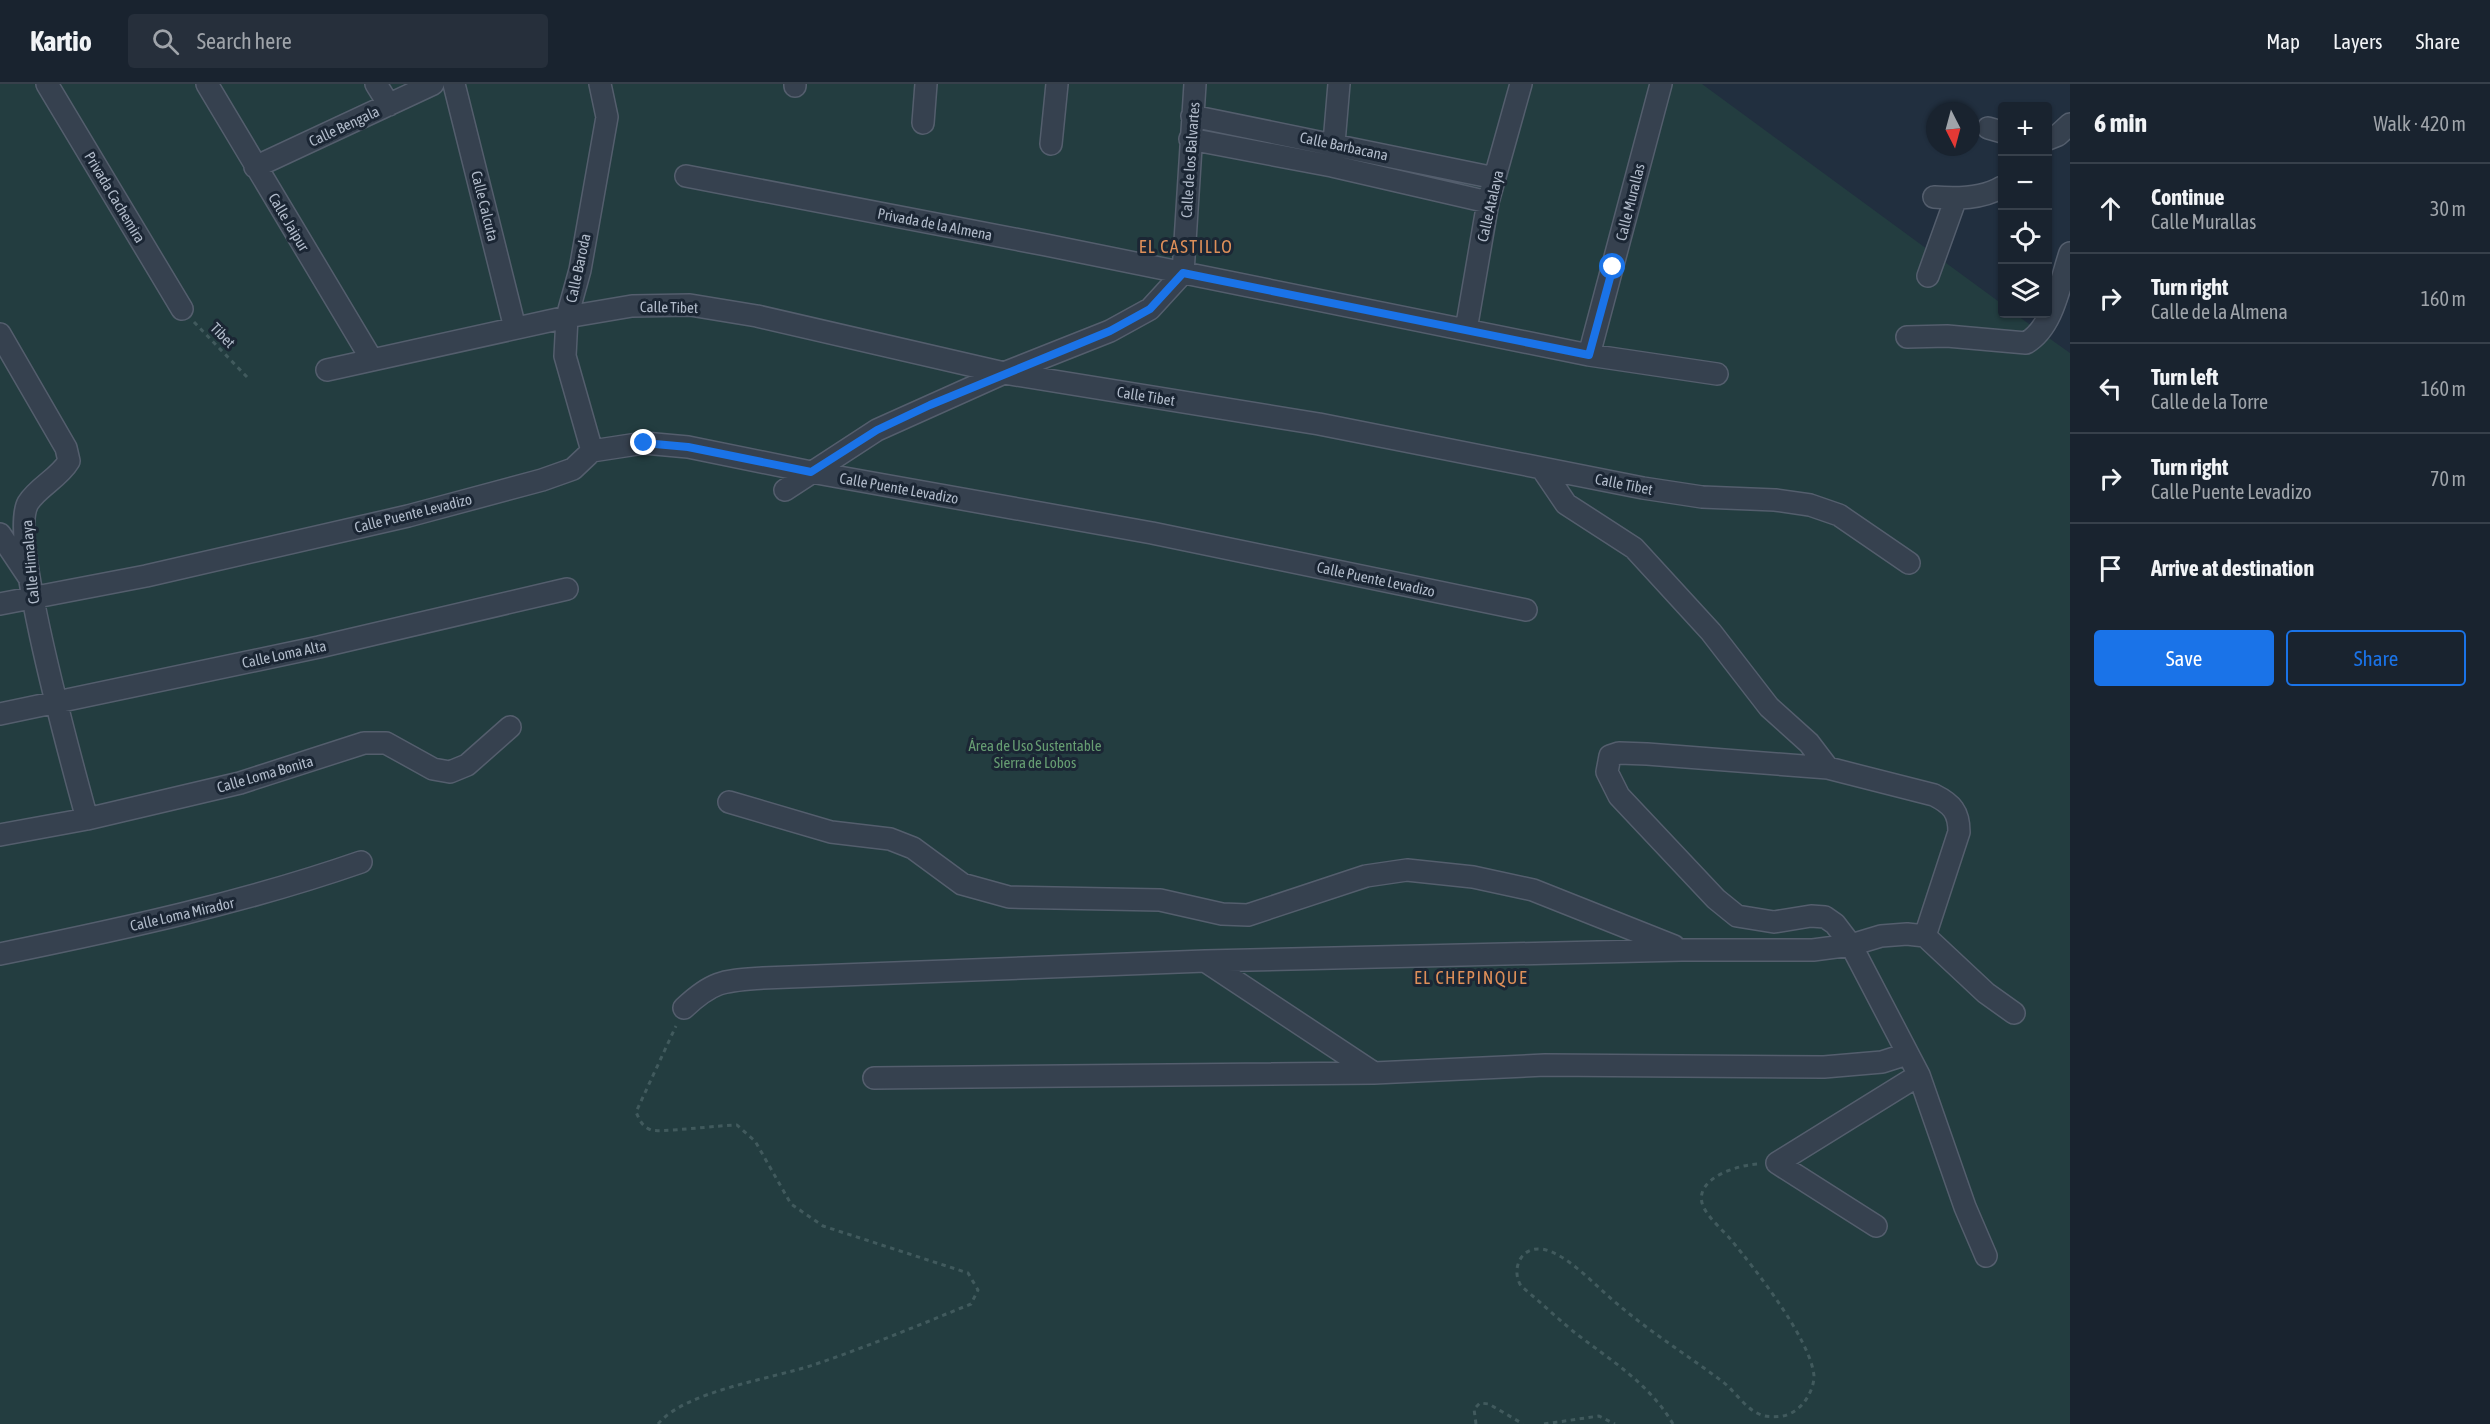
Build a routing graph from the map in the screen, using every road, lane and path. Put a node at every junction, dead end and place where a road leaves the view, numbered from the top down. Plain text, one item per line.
1 (47, 84) edge
2 (207, 84) edge
3 (376, 84) edge
4 (433, 84) edge
5 (454, 84) edge
6 (600, 84) edge
7 (926, 84) edge
8 (1057, 84) edge
9 (1195, 84) edge
10 (1339, 84) edge
11 (1521, 84) edge
12 (1661, 84) edge
13 (389, 105) junction
14 (1192, 116) junction
15 (922, 123) dead end
16 (2070, 125) edge
17 (2052, 136) edge
18 (1190, 139) junction
19 (1334, 143) junction
20 (1051, 144) dead end
21 (255, 167) junction
22 (687, 176) dead end
23 (1495, 178) junction
24 (1998, 188) edge
25 (1934, 197) dead end
26 (1956, 198) junction
27 (1488, 202) junction
28 (2070, 253) edge
29 (1183, 273) junction
30 (1928, 276) dead end
31 (182, 309) joint
32 (567, 317) junction
33 (515, 328) junction
34 (1466, 330) junction
35 (0, 334) edge
36 (1907, 337) dead end
37 (1589, 355) junction
38 (372, 360) junction
39 (327, 370) dead end
40 (10, 371) edge
41 (1004, 373) junction
42 (1717, 374) dead end
43 (247, 377) dead end
44 (592, 451) junction
45 (1543, 470) junction
46 (811, 472) junction
47 (785, 490) dead end
48 (0, 534) edge
49 (1909, 563) dead end
50 (31, 588) junction
51 (567, 589) dead end
52 (0, 604) edge
53 (1526, 610) dead end
54 (57, 702) junction
55 (0, 714) edge
56 (510, 727) dead end
57 (1828, 768) junction
58 (729, 802) dead end
59 (87, 819) junction
60 (0, 835) edge
61 (361, 862) dead end
62 (1925, 936) junction
63 (1851, 945) junction
64 (1682, 950) junction
65 (0, 954) edge
66 (1206, 961) junction
67 (684, 1008) joint
68 (2014, 1013) dead end
69 (1907, 1054) junction
70 (1374, 1073) junction
71 (1919, 1075) junction
72 (874, 1078) dead end
73 (1777, 1163) junction
74 (1876, 1226) dead end
75 (1986, 1256) dead end
76 (657, 1424) edge
77 (1476, 1424) edge
78 (1523, 1424) edge
79 (1544, 1424) edge
80 (1615, 1424) edge
81 (1673, 1424) edge

1 - 31 street, Privada Cachemira
2 - 21 street, Calle Jaipur
3 - 13 street
4 - 13 street, Calle Bengala
5 - 33 street, Calle Calcuta
6 - 32 street, Calle Baroda
7 - 15 street
8 - 20 street
9 - 14 street, Calle de los Balvartes
10 - 19 street
11 - 23 street, Calle Atalaya
12 - 37 street, Calle Murallas
13 - 21 street, Calle Bengala
14 - 18 street, Calle de los Balvartes
14 - 19 street, Calle Barbacana
16 - 17 street
18 - 27 street, Calle Barbacana
18 - 29 street, Calle de los Balvartes
19 - 23 street, Calle Barbacana
21 - 38 street, Calle Jaipur
22 - 29 street, Privada de la Almena
23 - 27 street, Calle Atalaya
24 - 26 street
25 - 26 street
26 - 30 street
27 - 34 street, Calle Atalaya
28 - 36 street
29 - 34 street, Privada de la Almena
29 - 41 street
31 - 43 path, Tibet
32 - 33 street, Calle Tibet
32 - 41 street, Calle Tibet
32 - 44 street, Calle Baroda
33 - 38 street, Calle Tibet
34 - 37 street, Privada de la Almena
35 - 40 street, Calle Himalaya
37 - 42 street, Privada de la Almena
38 - 39 street, Calle Tibet
40 - 50 street, Calle Himalaya
41 - 45 street, Calle Tibet
41 - 46 street
44 - 46 street, Calle Puente Levadizo
44 - 50 street, Calle Puente Levadizo
45 - 49 street, Calle Tibet
45 - 57 street
46 - 47 street
46 - 53 street, Calle Puente Levadizo
48 - 50 street
50 - 52 street, Calle Puente Levadizo
50 - 54 street, Calle Himalaya
51 - 54 street, Calle Loma Alta
54 - 55 street, Calle Loma Alta
54 - 59 street, Calle Himalaya
56 - 59 street, Calle Loma Bonita
57 - 62 street
57 - 63 street
58 - 64 street
59 - 60 street, Calle Loma Bonita
61 - 65 street, Calle Loma Mirador
62 - 63 street
62 - 68 street
63 - 64 street
63 - 69 street
64 - 66 street
66 - 67 street
66 - 70 street
67 - 76 path
69 - 70 street
69 - 71 street
70 - 72 street
71 - 73 street
71 - 75 street
73 - 74 street
73 - 81 path
77 - 78 path
79 - 80 path

